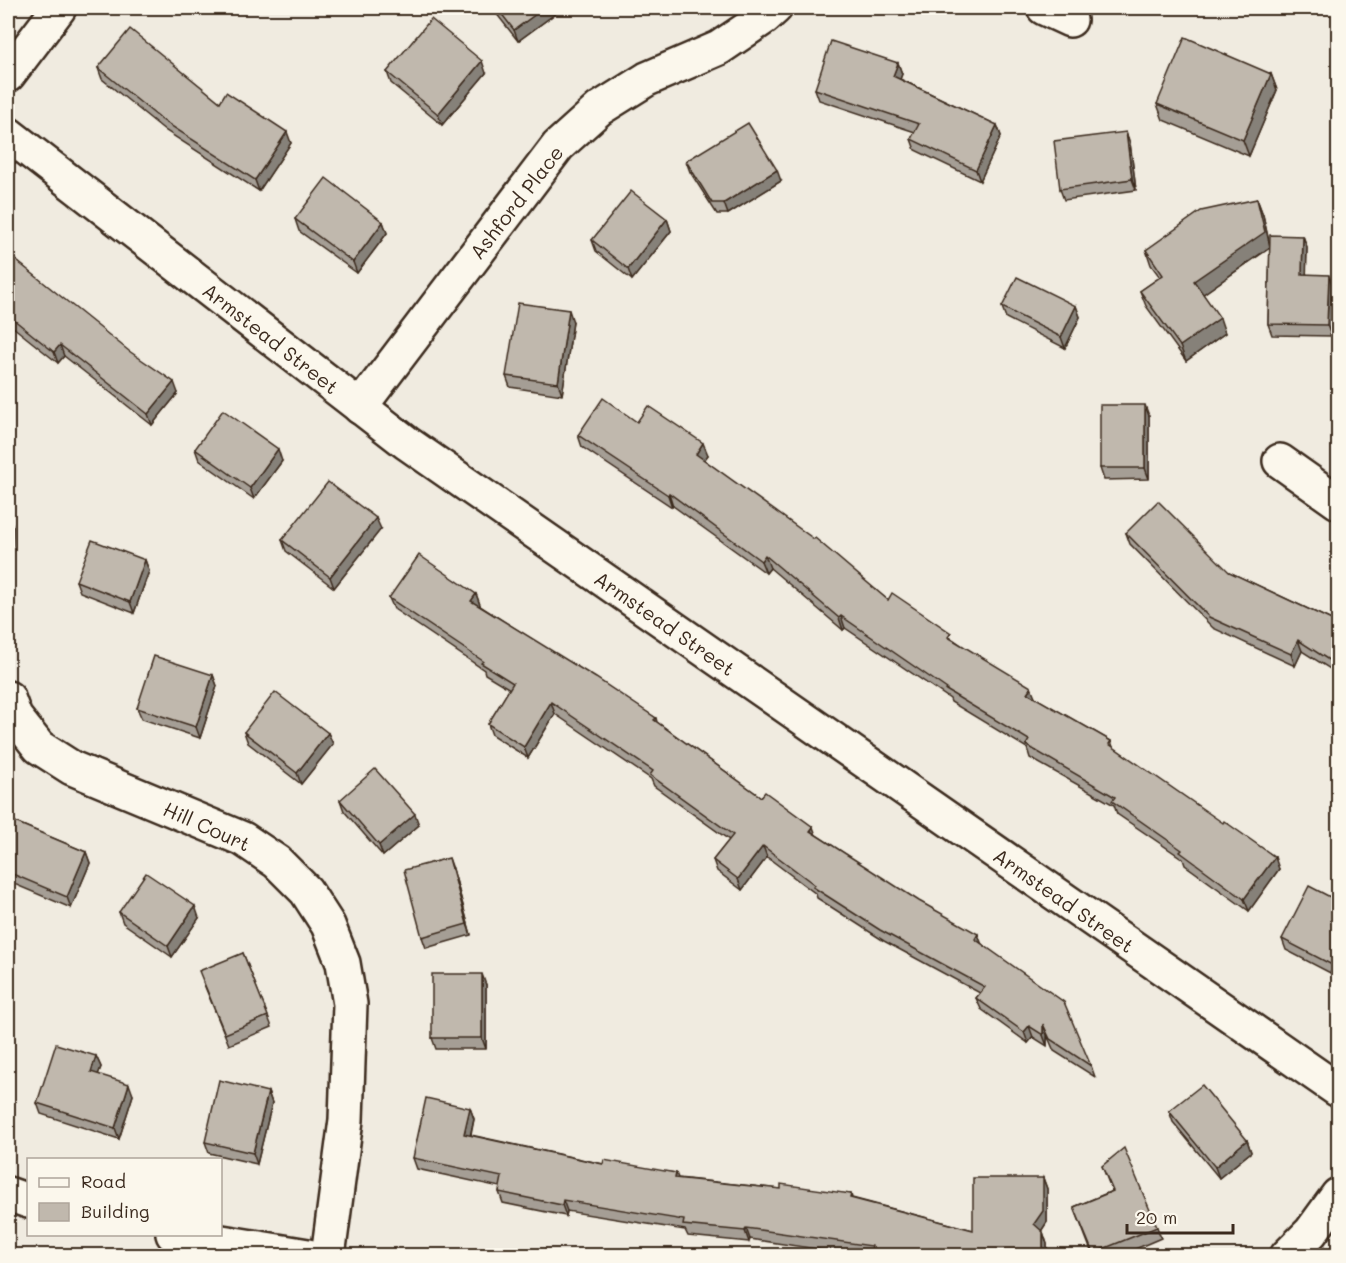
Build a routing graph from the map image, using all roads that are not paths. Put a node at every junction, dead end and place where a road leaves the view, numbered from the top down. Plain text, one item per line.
1 (59, 8) edge
2 (775, 8) edge
3 (8, 75) edge
4 (8, 134) edge
5 (360, 407) junction
6 (1280, 461) dead end
7 (1338, 502) edge
8 (8, 698) edge
9 (1338, 1090) edge
10 (8, 1194) edge
11 (1338, 1195) edge
12 (27, 1202) edge
13 (184, 1236) edge
14 (308, 1256) edge
15 (328, 1256) edge
16 (1287, 1256) edge

1 - 3 street
2 - 5 street, Ashford Place
4 - 5 street, Armstead Street
5 - 9 street, Armstead Street
6 - 7 street
8 - 15 street, Hill Court
10 - 12 street
11 - 16 street
13 - 14 street

